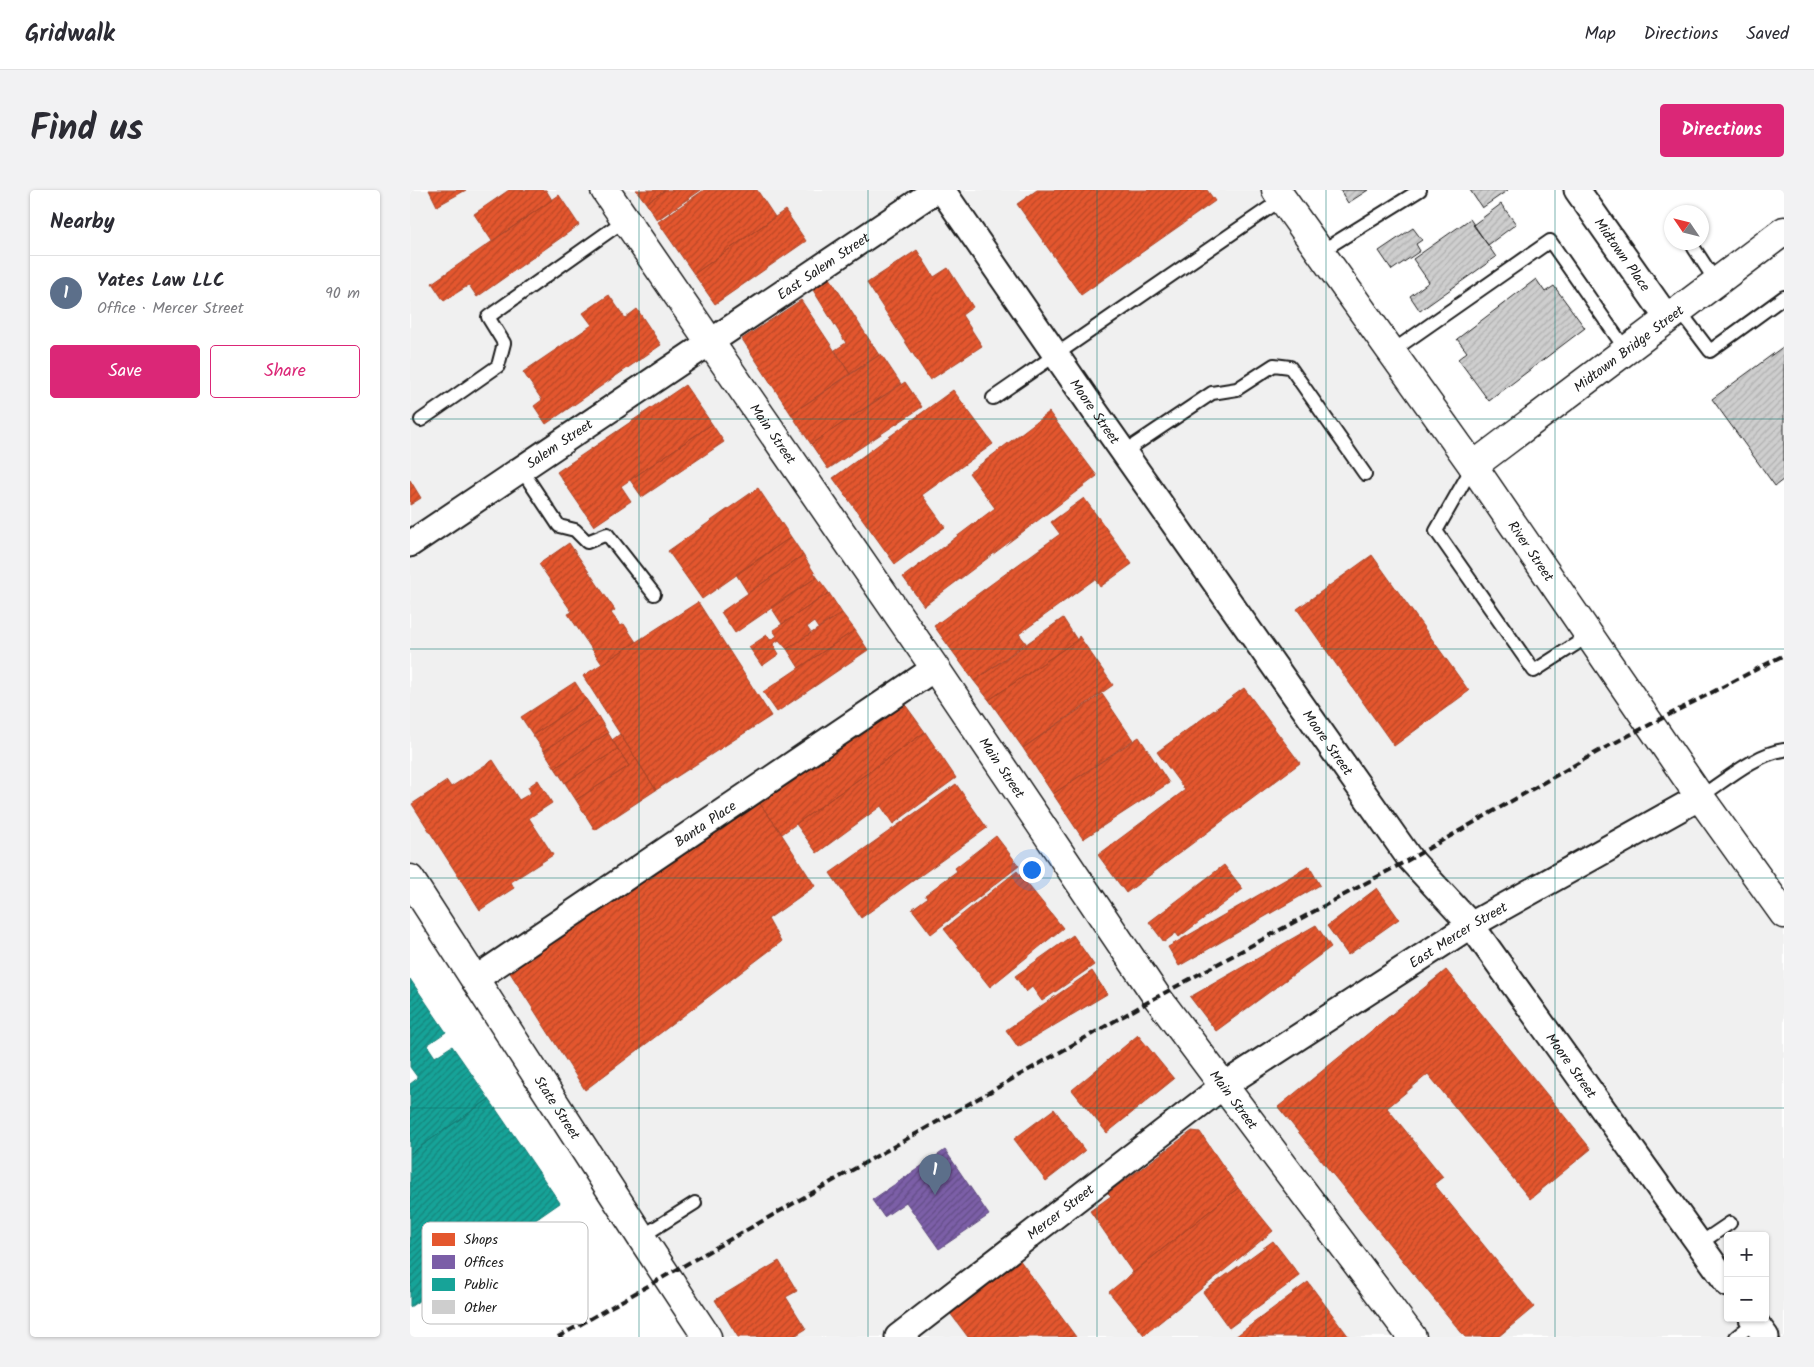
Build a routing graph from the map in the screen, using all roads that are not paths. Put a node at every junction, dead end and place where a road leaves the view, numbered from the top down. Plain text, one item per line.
1 (605, 190) edge
2 (936, 190) edge
3 (942, 190) edge
4 (1420, 190) edge
5 (1577, 190) edge
6 (1279, 194) edge
7 (625, 220) junction
8 (1784, 231) edge
9 (1695, 250) edge
10 (1320, 252) junction
11 (1716, 282) junction
12 (1784, 297) edge
13 (1674, 314) junction
14 (710, 342) junction
15 (1626, 350) junction
16 (1392, 352) junction
17 (1055, 353) junction
18 (992, 398) dead end
19 (421, 420) dead end
20 (1124, 452) junction
21 (1473, 466) junction
22 (521, 469) junction
23 (1365, 474) dead end
24 (410, 544) edge
25 (654, 594) dead end
26 (1590, 635) junction
27 (935, 668) junction
28 (1784, 750) edge
29 (1700, 797) junction
30 (410, 879) edge
31 (1784, 914) edge
32 (1471, 925) junction
33 (474, 980) junction
34 (1223, 1086) junction
35 (696, 1203) dead end
36 (1730, 1223) dead end
37 (641, 1237) junction
38 (1699, 1244) junction
39 (1724, 1278) edge
40 (1758, 1326) edge
41 (707, 1337) edge
42 (898, 1337) edge
43 (1412, 1337) edge
44 (1736, 1337) edge

1 - 7 street, Main Street
2 - 14 street, East Salem Street
3 - 17 street, Moore Street
4 - 10 lane
5 - 13 street, Midtown Place
6 - 10 street, River Street
6 - 17 lane
7 - 14 street, Main Street
7 - 19 lane
8 - 11 street, Midtown Bridge Street
9 - 11 lane
10 - 16 street, River Street
11 - 13 street, Midtown Bridge Street
12 - 13 lane
13 - 15 street, Midtown Bridge Street
14 - 22 street, Salem Street
14 - 27 street, Main Street
15 - 16 lane
15 - 21 street, Midtown Bridge Street
16 - 21 street, River Street
17 - 18 lane
17 - 20 street, Moore Street
20 - 23 lane
20 - 32 street, Moore Street
21 - 26 street, River Street
21 - 26 lane
22 - 24 street, Salem Street
22 - 25 lane
26 - 29 street, River Street
27 - 33 street, Banta Place
27 - 34 street, Main Street
28 - 29 lane
29 - 31 street, River Street
29 - 32 street, East Mercer Street
30 - 33 street, State Street
32 - 34 street, East Mercer Street
32 - 38 street, Moore Street
33 - 37 street, State Street
34 - 42 street, Mercer Street
34 - 43 street, Main Street
35 - 37 lane
36 - 38 lane
37 - 41 street, State Street
38 - 39 street, Moore Street
40 - 44 lane

